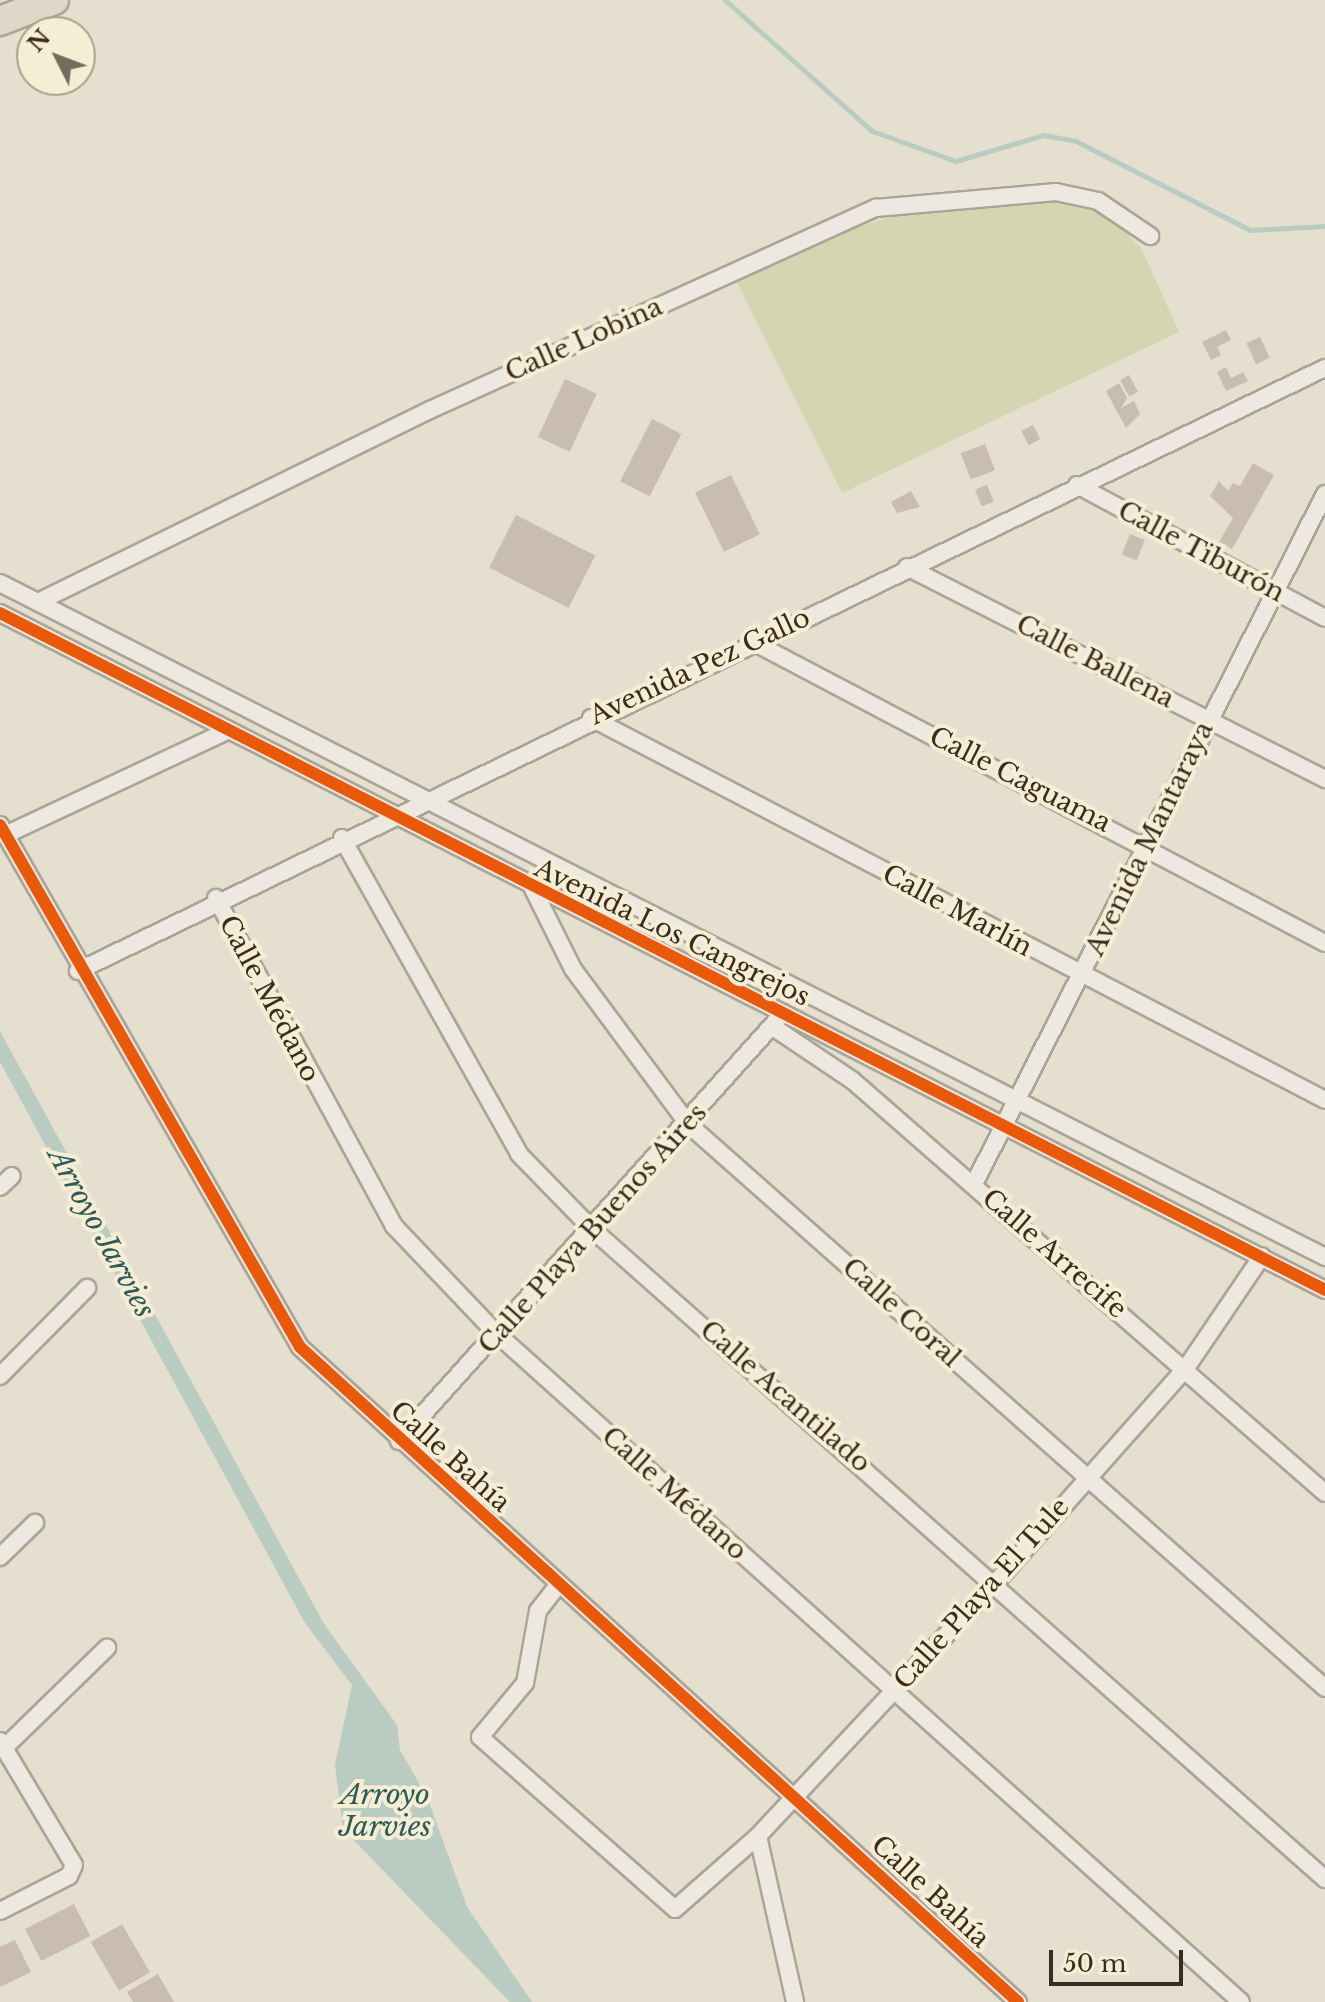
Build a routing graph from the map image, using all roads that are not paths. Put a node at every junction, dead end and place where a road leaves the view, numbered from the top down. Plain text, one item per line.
1 (54, 0) edge
2 (0, 21) edge
3 (1150, 236) dead end
4 (1325, 368) edge
5 (1077, 485) junction
6 (1325, 494) edge
7 (907, 567) junction
8 (0, 583) edge
9 (1274, 591) junction
10 (38, 602) junction
11 (0, 613) edge
12 (1325, 618) edge
13 (755, 643) junction
14 (591, 718) junction
15 (1209, 719) junction
16 (229, 730) junction
17 (1325, 779) edge
18 (424, 798) junction
19 (393, 813) junction
20 (3, 830) edge
21 (342, 838) junction
22 (1146, 846) junction
23 (533, 889) junction
24 (216, 898) junction
25 (1325, 943) edge
26 (78, 971) junction
27 (1081, 978) junction
28 (783, 1012) junction
29 (773, 1027) junction
30 (1021, 1099) junction
31 (1325, 1100) edge
32 (688, 1124) junction
33 (1007, 1125) junction
34 (974, 1184) junction
35 (592, 1229) junction
36 (1262, 1256) junction
37 (1325, 1257) edge
38 (87, 1288) dead end
39 (1325, 1290) edge
40 (496, 1333) junction
41 (1186, 1368) junction
42 (0, 1376) edge
43 (399, 1441) junction
44 (1087, 1478) junction
45 (1325, 1493) edge
46 (35, 1523) dead end
47 (0, 1557) edge
48 (996, 1582) junction
49 (559, 1584) junction
50 (107, 1648) dead end
51 (1325, 1688) edge
52 (893, 1692) junction
53 (2, 1745) edge
54 (793, 1795) junction
55 (758, 1836) junction
56 (1325, 1879) edge
57 (0, 1911) edge
58 (795, 2002) edge
59 (1018, 2002) edge
60 (1241, 2002) edge

1 - 2 highway
3 - 10 street, Calle Lobina
4 - 5 street, Avenida Pez Gallo
5 - 7 street, Avenida Pez Gallo
5 - 9 street, Calle Tiburón
6 - 9 street, Avenida Mantaraya
7 - 13 street, Avenida Pez Gallo
7 - 15 street, Calle Ballena
8 - 10 street, Avenida Los Cangrejos
9 - 12 street, Calle Tiburón
9 - 15 street, Avenida Mantaraya
10 - 18 street, Avenida Los Cangrejos
11 - 16 street, Avenida Los Cangrejos
13 - 14 street, Avenida Pez Gallo
13 - 22 street, Calle Caguama
14 - 18 street, Avenida Pez Gallo
14 - 27 street, Calle Marlín
15 - 17 street, Calle Ballena
15 - 22 street, Avenida Mantaraya
16 - 19 street, Avenida Los Cangrejos
16 - 20 street
18 - 19 street, Avenida Pez Gallo
18 - 30 street, Avenida Los Cangrejos
19 - 21 street, Avenida Pez Gallo
19 - 23 street, Avenida Los Cangrejos
20 - 26 street, Calle Bahía
21 - 24 street, Avenida Pez Gallo
21 - 35 street, Calle Acantilado
22 - 25 street, Calle Caguama
22 - 27 street, Avenida Mantaraya
23 - 28 street, Avenida Los Cangrejos
23 - 32 street, Calle Coral
24 - 26 street, Avenida Pez Gallo
24 - 40 street, Calle Médano
26 - 43 street, Calle Bahía
27 - 30 street, Avenida Mantaraya
27 - 31 street, Calle Marlín
28 - 29 street, Calle Playa Buenos Aires
28 - 33 street, Avenida Los Cangrejos
29 - 32 street, Calle Playa Buenos Aires
29 - 34 street, Calle Arrecife
30 - 33 street, Avenida Mantaraya
30 - 37 street, Avenida Los Cangrejos
32 - 35 street, Calle Playa Buenos Aires
32 - 44 street, Calle Coral
33 - 34 street, Avenida Mantaraya
33 - 36 street, Avenida Los Cangrejos
34 - 41 street, Calle Arrecife
35 - 40 street, Calle Playa Buenos Aires
35 - 48 street, Calle Acantilado
36 - 39 street, Avenida Los Cangrejos
36 - 41 street, Calle Playa El Tule
38 - 42 street
40 - 43 street, Calle Playa Buenos Aires
40 - 52 street, Calle Médano
41 - 44 street, Calle Playa El Tule
41 - 45 street, Calle Arrecife
43 - 49 street, Calle Bahía
44 - 48 street, Calle Playa El Tule
44 - 51 street, Calle Coral
46 - 47 street
48 - 52 street, Calle Playa El Tule
48 - 56 street, Calle Acantilado
49 - 54 street, Calle Bahía
49 - 55 street, Calle Playa El Tule
50 - 53 street
52 - 54 street, Calle Playa El Tule
52 - 60 street, Calle Médano
53 - 57 street
54 - 55 street, Calle Playa El Tule
54 - 59 street, Calle Bahía
55 - 58 street

